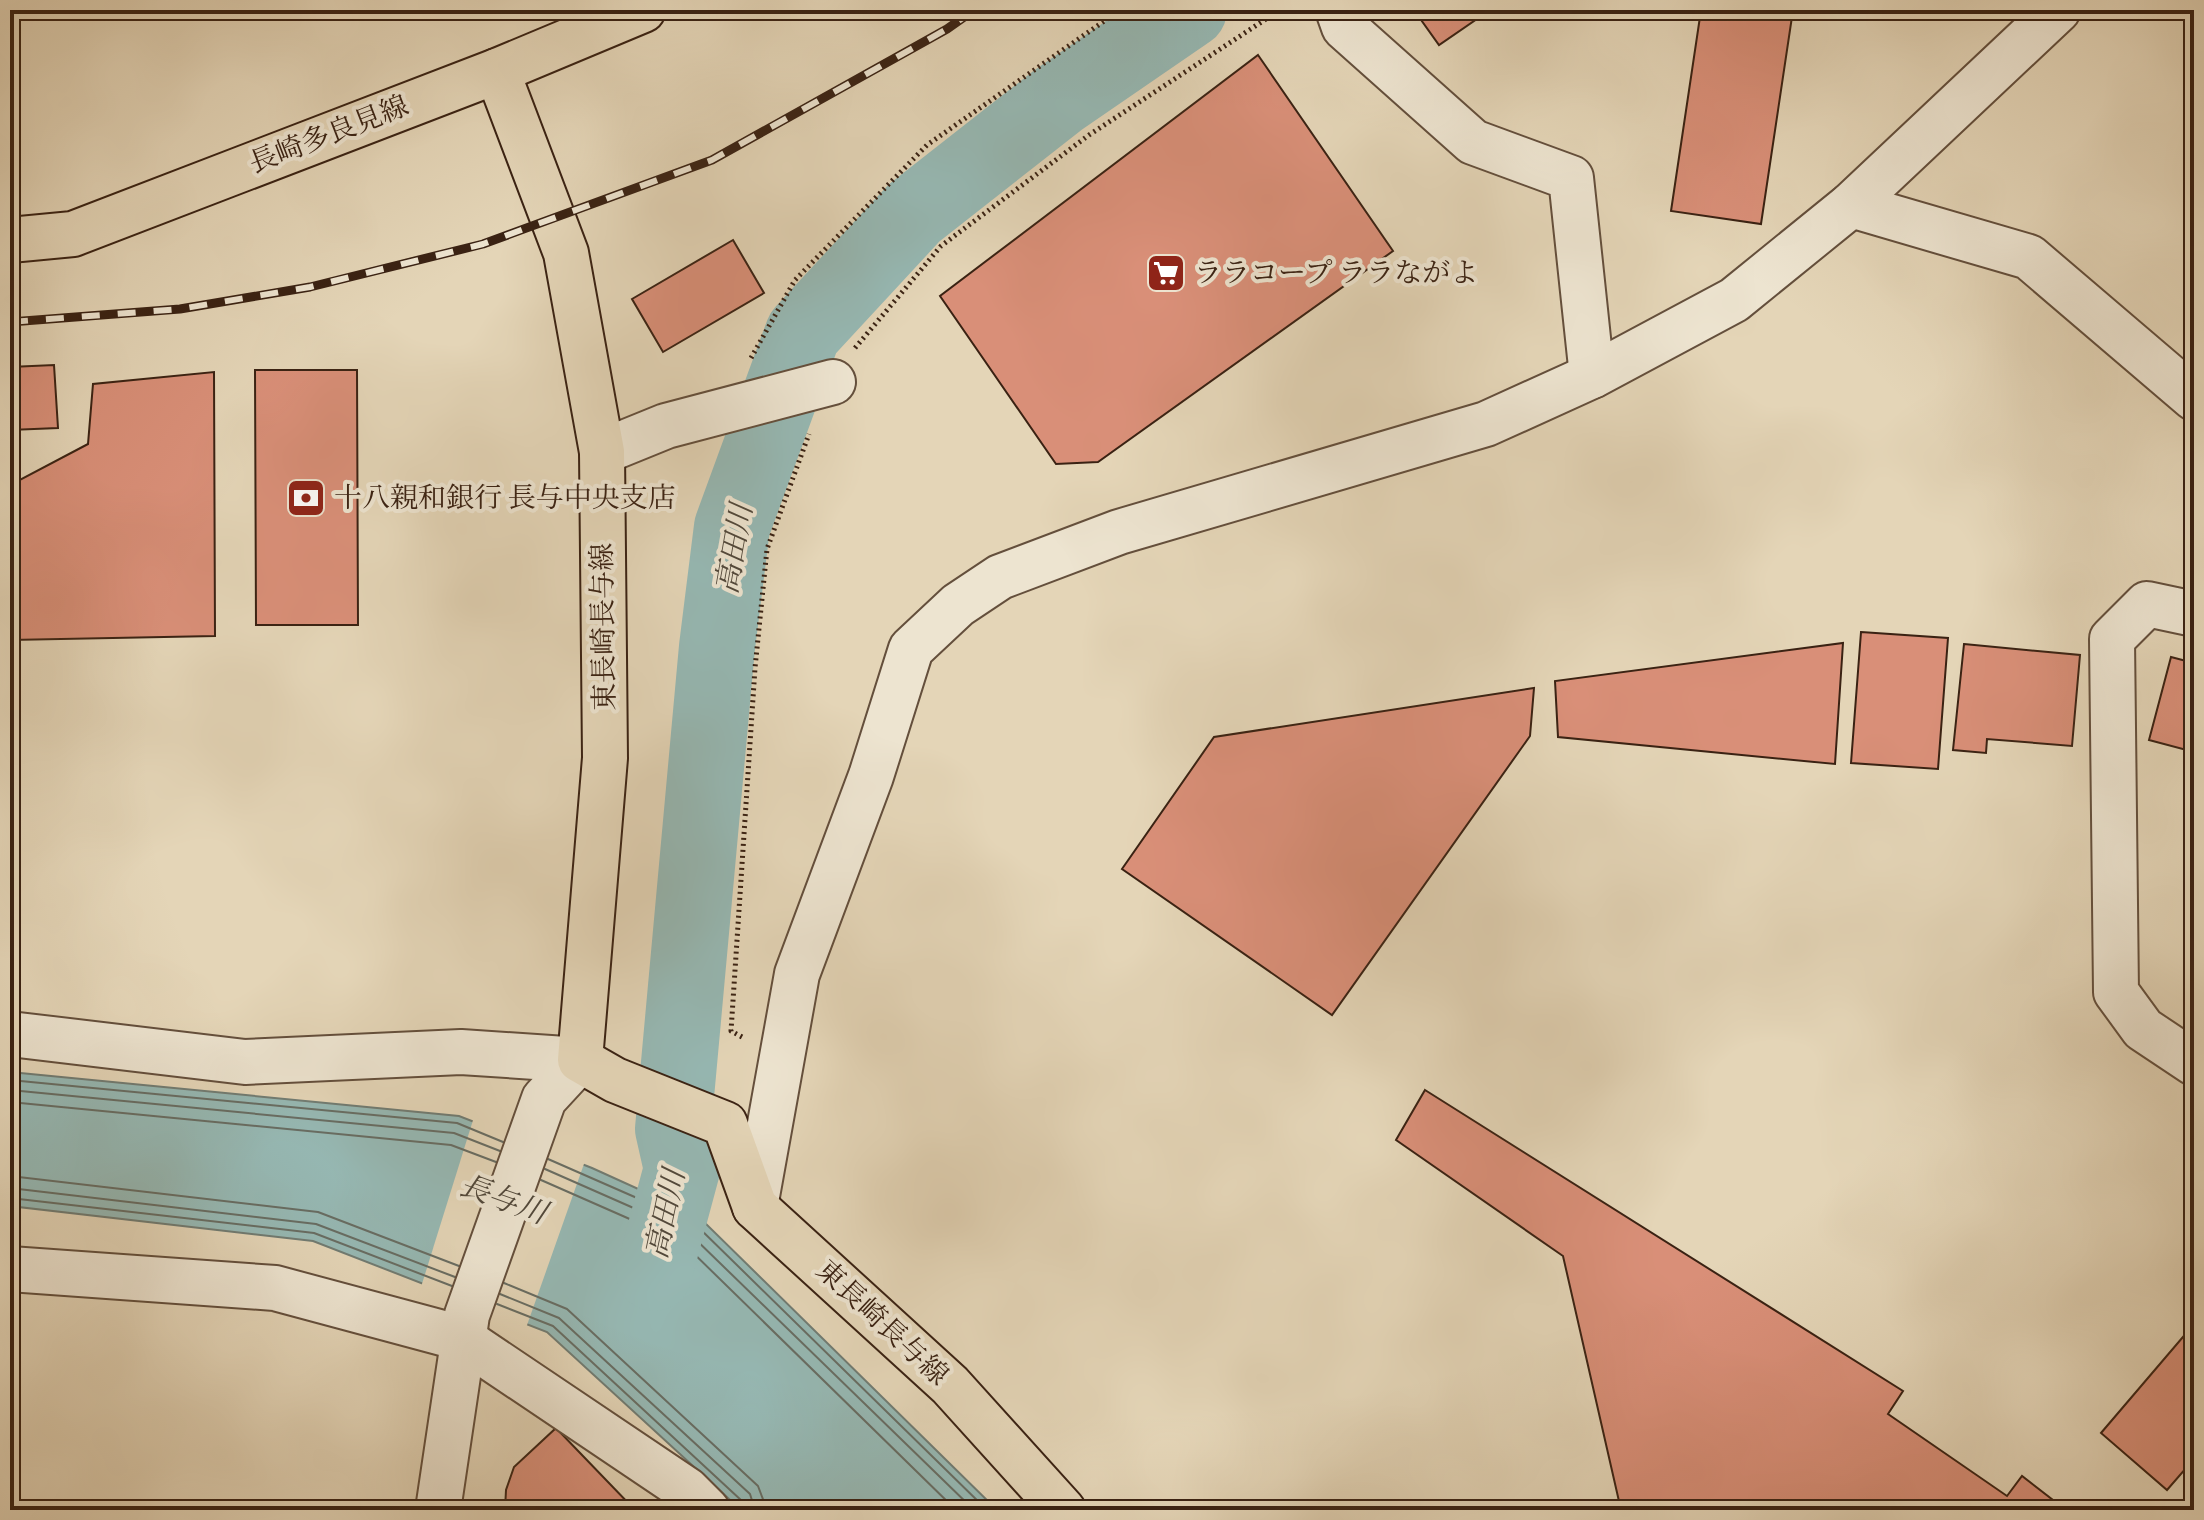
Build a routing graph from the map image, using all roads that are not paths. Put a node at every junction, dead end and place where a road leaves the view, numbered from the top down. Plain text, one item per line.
1 (643, 10) edge
2 (2058, 10) edge
3 (1343, 16) edge
4 (497, 71) junction
5 (1851, 205) junction
6 (10, 240) edge
7 (1592, 376) junction
8 (832, 382) road end
9 (2194, 398) edge
10 (602, 452) junction
11 (2194, 614) edge
12 (10, 1034) edge
13 (2194, 1063) edge
14 (598, 1070) junction
15 (755, 1207) junction
16 (10, 1269) edge
17 (464, 1326) junction
18 (438, 1510) edge
19 (707, 1510) edge
20 (1063, 1510) edge

1 - 4 main road, 長崎多良見線
2 - 5 street
3 - 7 street
4 - 6 main road, 長崎多良見線
4 - 10 main road, 東長崎長与線
5 - 7 street
5 - 9 street
7 - 15 street
8 - 10 street
10 - 14 main road, 東長崎長与線
11 - 13 street
12 - 14 street
14 - 15 main road, 東長崎長与線
14 - 17 street
15 - 20 main road, 東長崎長与線
16 - 17 street
17 - 18 street
17 - 19 street

